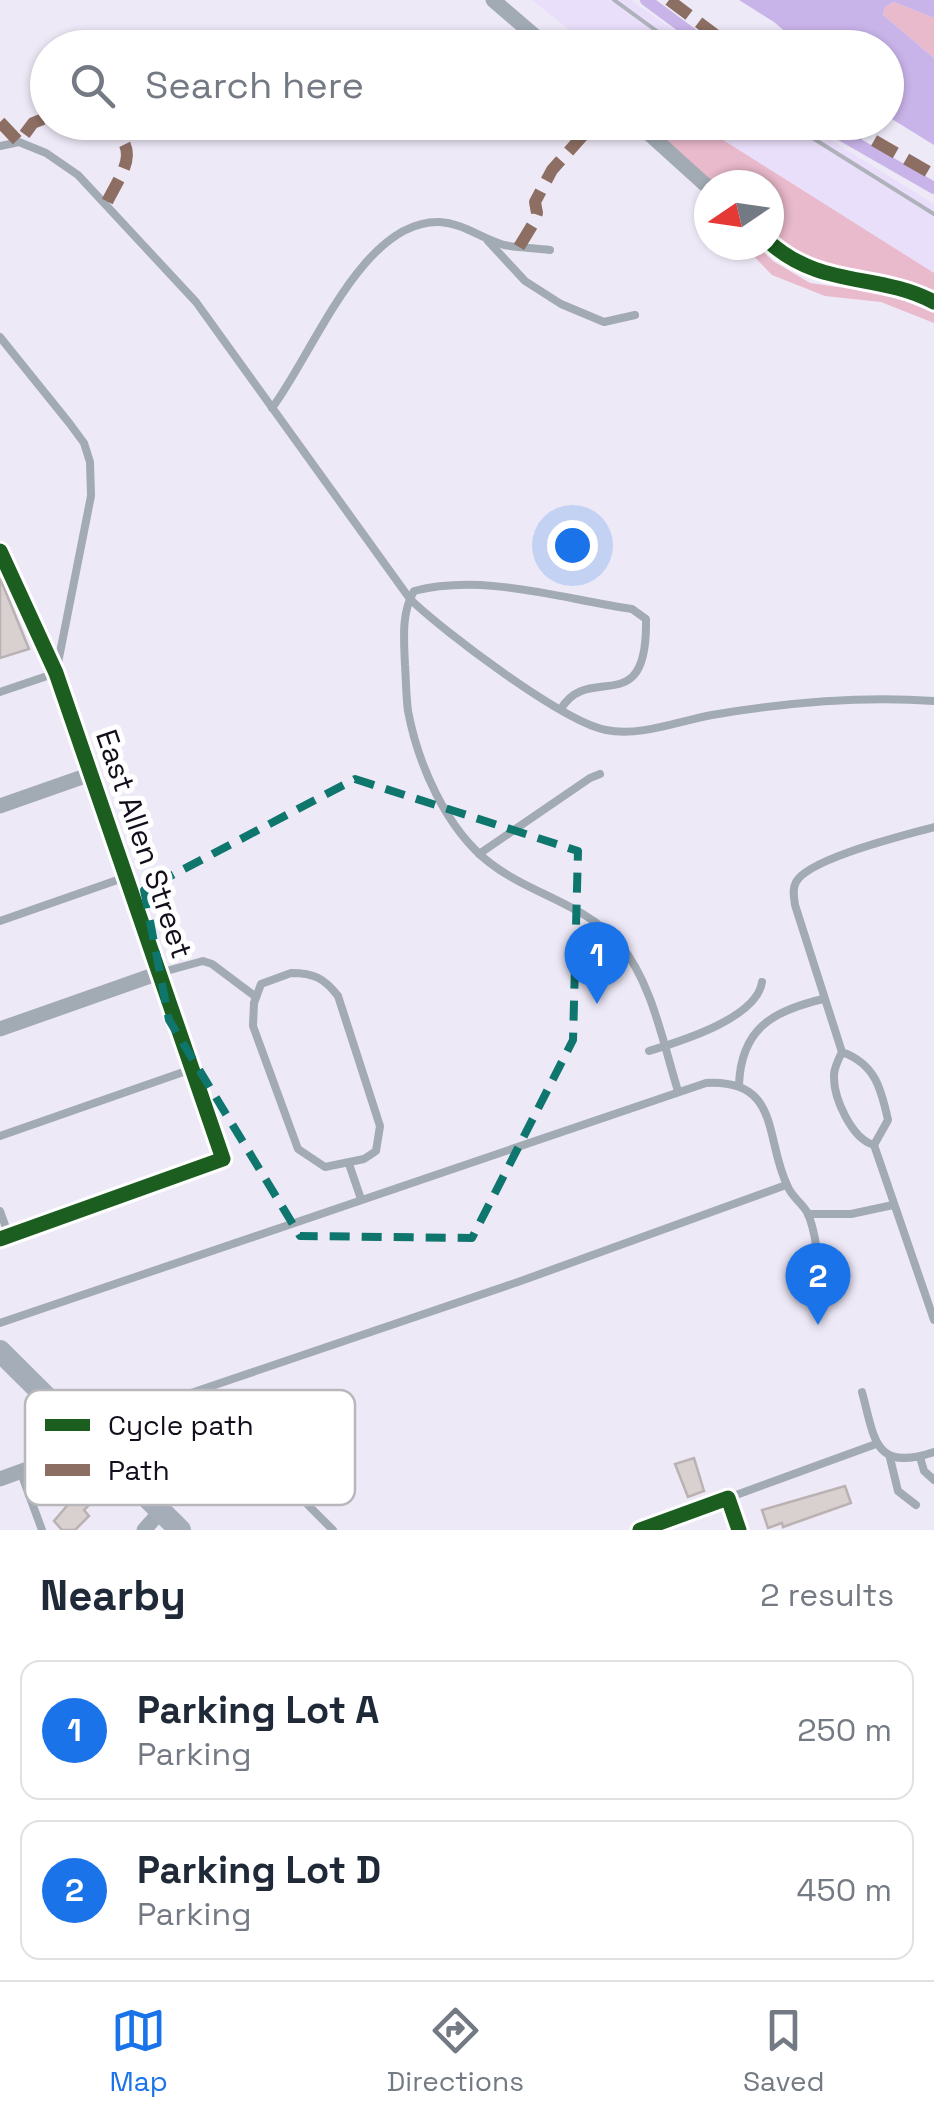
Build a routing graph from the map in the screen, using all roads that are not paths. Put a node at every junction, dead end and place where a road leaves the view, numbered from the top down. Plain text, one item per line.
1 (493, 0) edge
2 (529, 30) edge
3 (656, 140) edge
4 (0, 146) edge
5 (694, 174) edge
6 (484, 237) junction
7 (550, 250) dead end
8 (784, 253) edge
9 (934, 302) edge
10 (635, 315) dead end
11 (0, 337) edge
12 (272, 408) junction
13 (0, 551) edge
14 (410, 598) junction
15 (56, 673) junction
16 (0, 692) edge
17 (934, 700) edge
18 (561, 709) junction
19 (90, 774) junction
20 (600, 774) dead end
21 (0, 806) edge
22 (934, 827) edge
23 (479, 854) junction
24 (126, 877) junction
25 (0, 922) edge
26 (159, 973) junction
27 (762, 982) dead end
28 (256, 997) junction
29 (823, 999) junction
30 (0, 1028) edge
31 (664, 1046) junction
32 (650, 1051) dead end
33 (842, 1052) junction
34 (192, 1069) junction
35 (739, 1085) junction
36 (678, 1091) junction
37 (0, 1136) edge
38 (874, 1144) junction
39 (349, 1164) junction
40 (786, 1185) junction
41 (361, 1198) junction
42 (893, 1205) junction
43 (0, 1211) edge
44 (808, 1214) junction
45 (4, 1238) edge
46 (818, 1250) dead end
47 (934, 1320) edge
48 (0, 1323) edge
49 (0, 1351) edge
50 (39, 1390) edge
51 (219, 1390) edge
52 (862, 1392) dead end
53 (876, 1444) junction
54 (934, 1452) edge
55 (920, 1457) junction
56 (890, 1458) junction
57 (25, 1470) edge
58 (21, 1472) junction
59 (0, 1479) edge
60 (934, 1480) edge
61 (25, 1483) edge
62 (728, 1498) junction
63 (33, 1505) edge
64 (154, 1505) edge
65 (308, 1505) dead end
66 (916, 1505) dead end
67 (161, 1512) junction
68 (647, 1529) edge
69 (42, 1530) edge
70 (144, 1530) edge
71 (180, 1530) edge
72 (333, 1530) edge
73 (740, 1530) edge

1 - 2 street
3 - 5 street
4 - 12 lane
6 - 7 lane
6 - 10 lane
6 - 12 lane
8 - 9 street
11 - 15 lane
12 - 14 lane
13 - 15 street, East Allen Street
14 - 18 lane
14 - 18 lane
14 - 23 lane
15 - 16 lane
15 - 19 street, East Allen Street
17 - 18 lane
19 - 21 street
19 - 24 street, East Allen Street
20 - 23 lane
22 - 29 lane
23 - 31 lane
24 - 25 lane
24 - 26 street, East Allen Street
26 - 28 lane
26 - 30 street
26 - 34 street, East Allen Street
27 - 31 lane
28 - 39 lane
28 - 39 lane
29 - 33 lane
29 - 35 lane
31 - 32 lane
31 - 36 lane
33 - 38 lane
33 - 38 lane
34 - 37 lane
34 - 45 street, East Allen Street
35 - 36 lane
35 - 40 lane
36 - 41 lane
38 - 42 lane
39 - 41 lane
40 - 44 lane
40 - 51 lane
41 - 48 lane
42 - 44 lane
42 - 47 lane
43 - 45 lane
44 - 46 lane
49 - 50 main road
52 - 53 lane
53 - 56 lane
53 - 62 lane
54 - 55 lane
55 - 56 lane
55 - 60 lane
56 - 66 lane
57 - 58 street
58 - 59 street
58 - 61 lane
62 - 68 street
62 - 73 street
63 - 69 lane
64 - 67 main road
65 - 72 lane
67 - 70 street
67 - 71 main road

